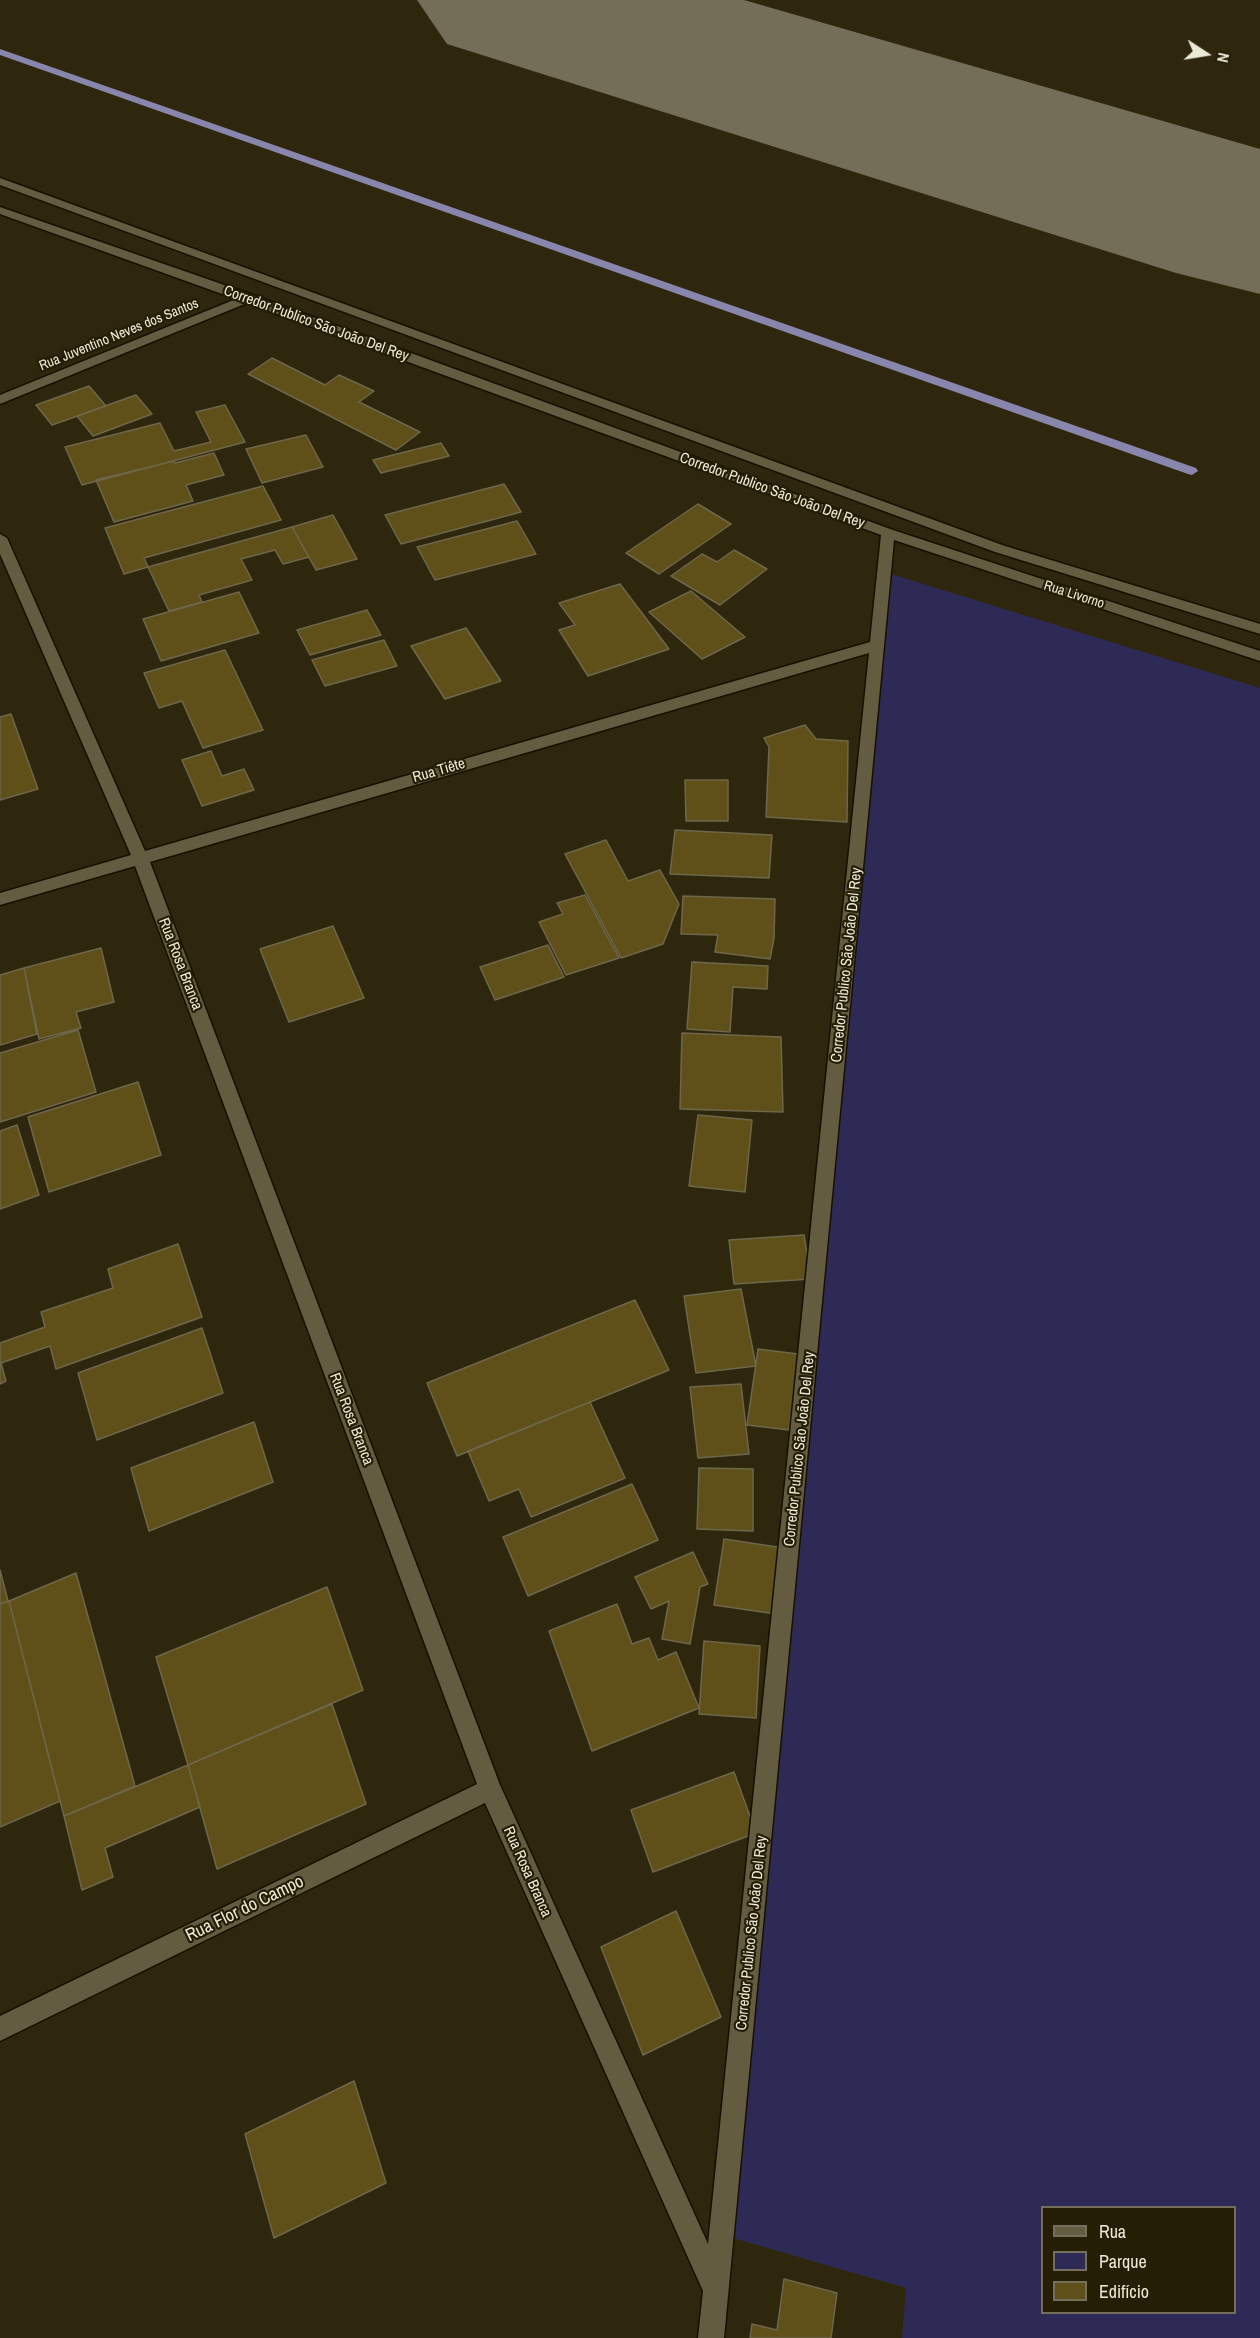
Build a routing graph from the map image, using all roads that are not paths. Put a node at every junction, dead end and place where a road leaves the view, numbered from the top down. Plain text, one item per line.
1 (0, 181) edge
2 (0, 210) edge
3 (249, 298) junction
4 (0, 400) edge
5 (888, 533) junction
6 (0, 538) edge
7 (1260, 629) edge
8 (878, 645) junction
9 (1260, 656) edge
10 (140, 857) junction
11 (0, 899) edge
12 (490, 1789) junction
13 (0, 2029) edge
14 (717, 2293) junction
15 (711, 2338) edge

1 - 7 street
2 - 3 street, Corredor Publico São João Del Rey
3 - 4 street, Rua Juventino Neves dos Santos
3 - 5 street, Corredor Publico São João Del Rey
5 - 8 street, Corredor Publico São João Del Rey
5 - 9 street, Rua Livorno
6 - 10 street, Rua Rosa Branca
8 - 10 street, Rua Tiête
8 - 14 street, Corredor Publico São João Del Rey
10 - 11 street, Rua Tiête
10 - 12 street, Rua Rosa Branca
12 - 13 street, Rua Flor do Campo
12 - 14 street, Rua Rosa Branca
14 - 15 street, Corredor Publico São João Del Rey

